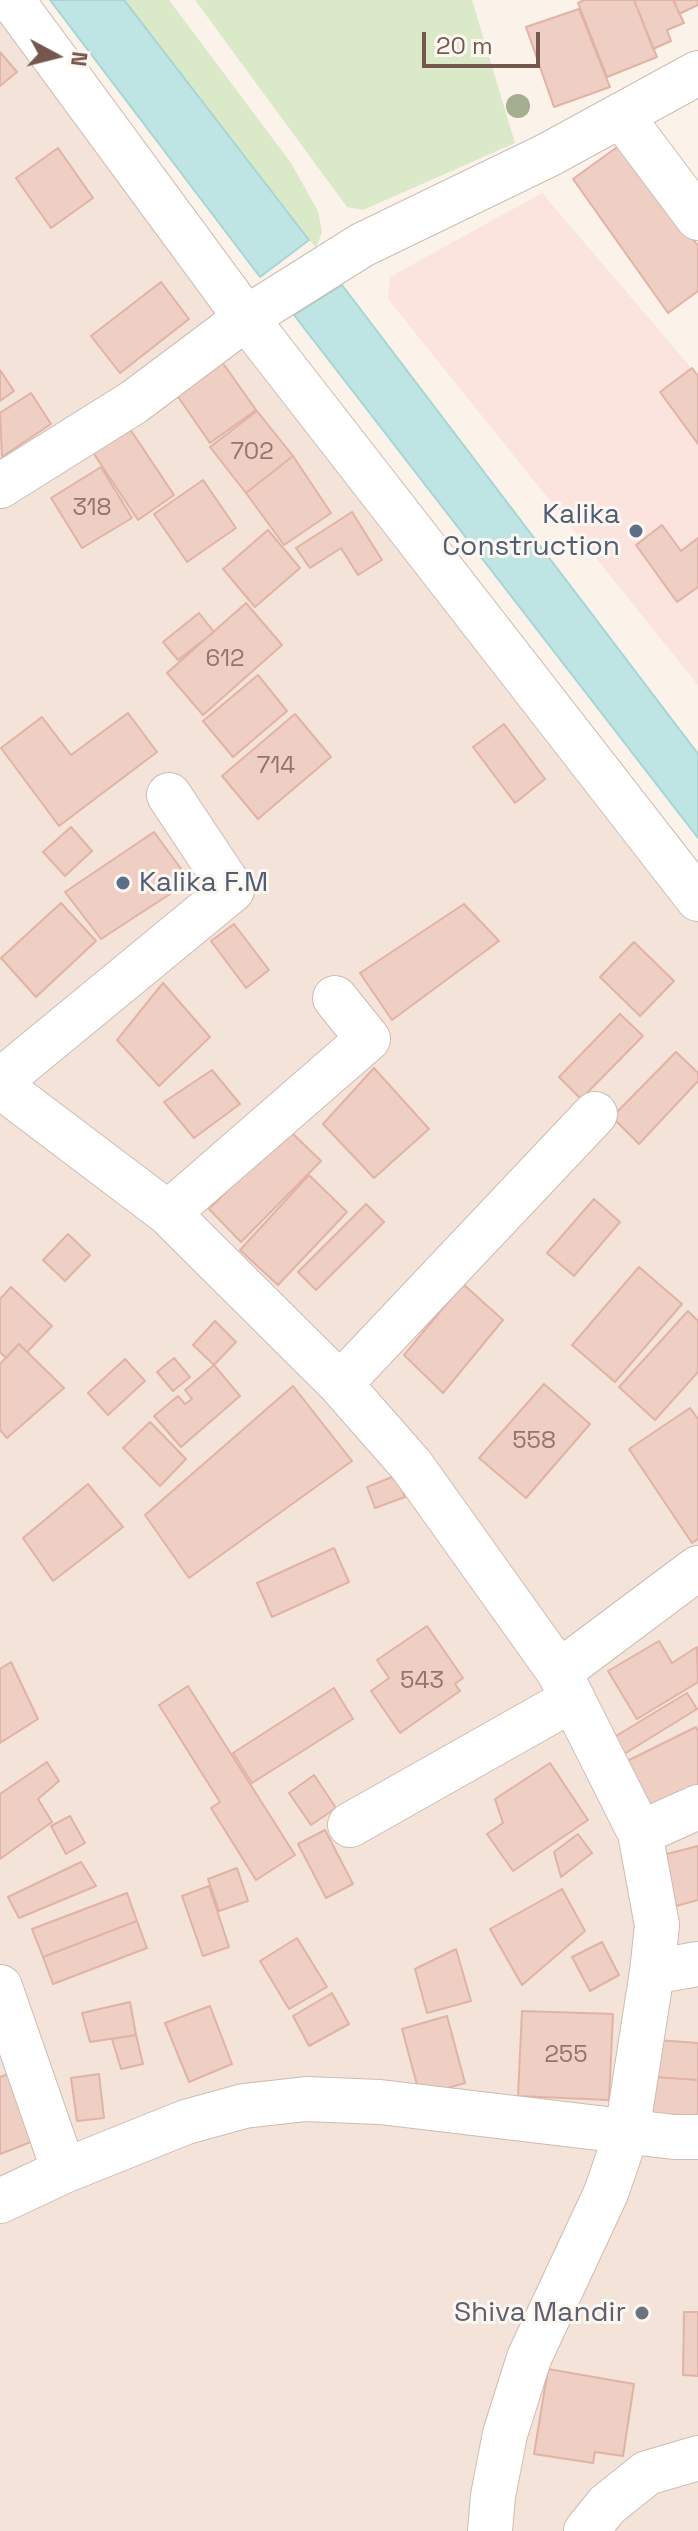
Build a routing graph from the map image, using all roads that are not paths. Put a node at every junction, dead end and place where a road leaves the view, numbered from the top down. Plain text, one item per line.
1 (12, 0) edge
2 (698, 73) edge
3 (623, 114) junction
4 (698, 218) edge
5 (254, 313) junction
6 (0, 486) edge
7 (169, 795) dead end
8 (698, 899) edge
9 (335, 998) dead end
10 (0, 1084) edge
11 (595, 1114) dead end
12 (168, 1213) junction
13 (340, 1384) junction
14 (698, 1568) edge
15 (566, 1685) junction
16 (698, 1807) edge
17 (350, 1825) dead end
18 (640, 1833) junction
19 (698, 1964) edge
20 (652, 1972) junction
21 (0, 1987) edge
22 (627, 2132) junction
23 (698, 2137) edge
24 (64, 2171) junction
25 (0, 2201) edge
26 (698, 2458) edge
27 (490, 2531) edge
28 (586, 2531) edge

1 - 5 street
2 - 3 street
3 - 4 street
3 - 5 street
5 - 6 street
5 - 8 street
7 - 10 street
9 - 12 street
10 - 12 street
11 - 13 street
12 - 13 street
13 - 15 street
14 - 15 street
15 - 17 street
15 - 18 street
16 - 18 street
18 - 20 street
19 - 20 street
20 - 22 street
21 - 24 street
22 - 23 street
22 - 24 street
22 - 27 street
24 - 25 street
26 - 28 street

